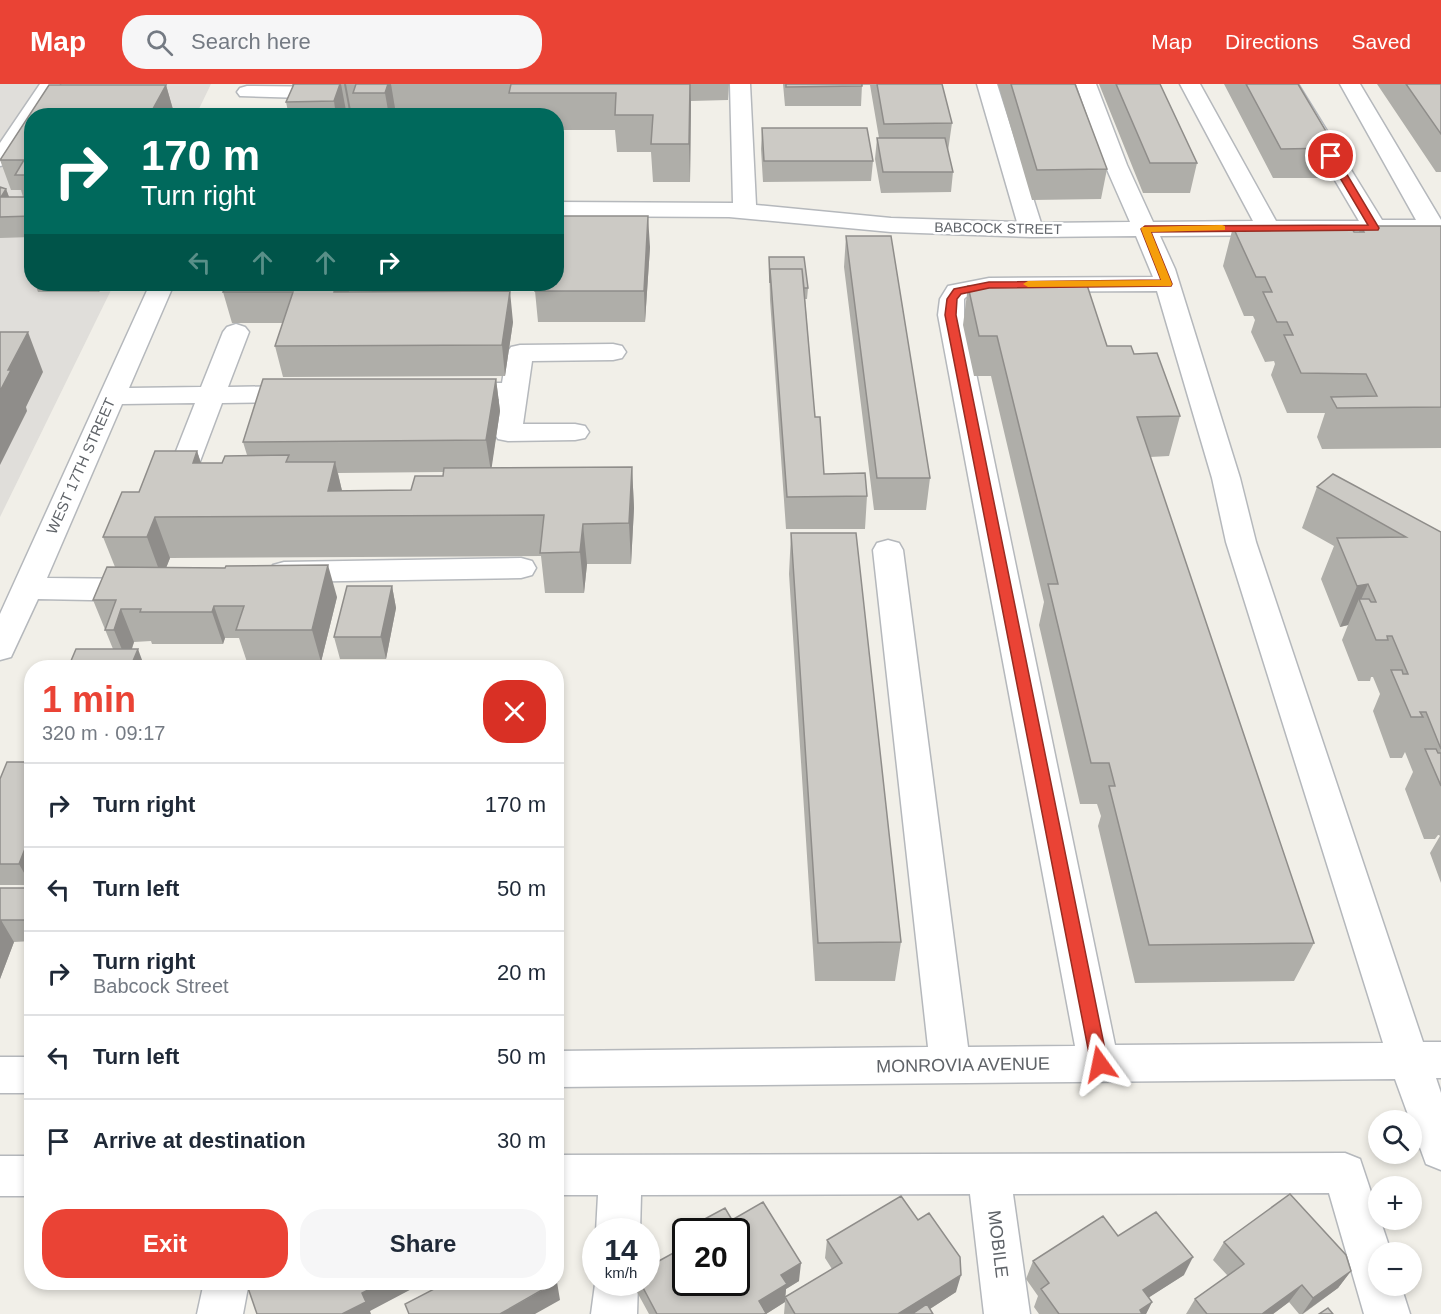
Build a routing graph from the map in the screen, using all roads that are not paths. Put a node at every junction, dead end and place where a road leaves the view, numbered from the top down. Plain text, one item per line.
1 (50, 84) edge
2 (740, 84) edge
3 (987, 84) edge
4 (1086, 84) edge
5 (1190, 84) edge
6 (1288, 84) edge
7 (1350, 84) edge
8 (357, 93) edge
9 (246, 94) edge
10 (34, 108) edge
11 (24, 123) edge
12 (0, 159) edge
13 (564, 209) edge
14 (745, 212) junction
15 (1437, 227) edge
16 (1268, 228) junction
17 (1374, 228) junction
18 (1145, 229) junction
19 (1030, 230) junction
20 (1167, 284) junction
21 (159, 291) edge
22 (405, 291) edge
23 (492, 291) edge
24 (236, 332) dead end
25 (613, 352) dead end
26 (514, 391) junction
27 (431, 392) edge
28 (323, 393) edge
29 (213, 395) junction
30 (112, 396) junction
31 (575, 432) dead end
32 (185, 464) edge
33 (888, 550) dead end
34 (521, 568) dead end
35 (252, 573) edge
36 (27, 588) junction
37 (167, 588) edge
38 (4, 631) edge
39 (1425, 1060) edge
40 (1100, 1064) junction
41 (950, 1065) junction
42 (564, 1070) edge
43 (0, 1075) edge
44 (24, 1075) edge
45 (1441, 1150) edge
46 (989, 1173) junction
47 (564, 1175) edge
48 (621, 1175) junction
49 (0, 1176) edge
50 (24, 1176) edge
51 (619, 1218) edge
52 (1368, 1248) edge
53 (225, 1290) edge
54 (615, 1296) edge
55 (1382, 1296) edge
56 (220, 1314) edge
57 (614, 1314) edge
58 (1007, 1314) edge
59 (1387, 1314) edge

1 - 10 street
2 - 14 street
3 - 19 street
4 - 18 street
5 - 16 street
6 - 17 street
7 - 15 street
8 - 9 street
11 - 12 street
13 - 14 street, BABCOCK STREET
14 - 19 street, BABCOCK STREET
15 - 17 street, BABCOCK STREET
16 - 17 street, BABCOCK STREET
16 - 18 street, BABCOCK STREET
18 - 19 street, BABCOCK STREET
18 - 20 street
20 - 39 street
20 - 40 street
21 - 30 street, WEST 17TH STREET
22 - 23 street
24 - 29 street
25 - 26 street
26 - 27 street
26 - 31 street
28 - 29 street
29 - 30 street
29 - 32 street
30 - 36 street, WEST 17TH STREET
33 - 41 street
34 - 35 street
36 - 37 street
36 - 38 street, WEST 17TH STREET
39 - 40 street, MONROVIA AVENUE
39 - 45 street
40 - 41 street, MONROVIA AVENUE
41 - 42 street, MONROVIA AVENUE
43 - 44 street
46 - 48 street
46 - 52 street
46 - 58 street, MOBILE
47 - 48 street
48 - 51 street
49 - 50 street
53 - 56 street
54 - 57 street
55 - 59 street

